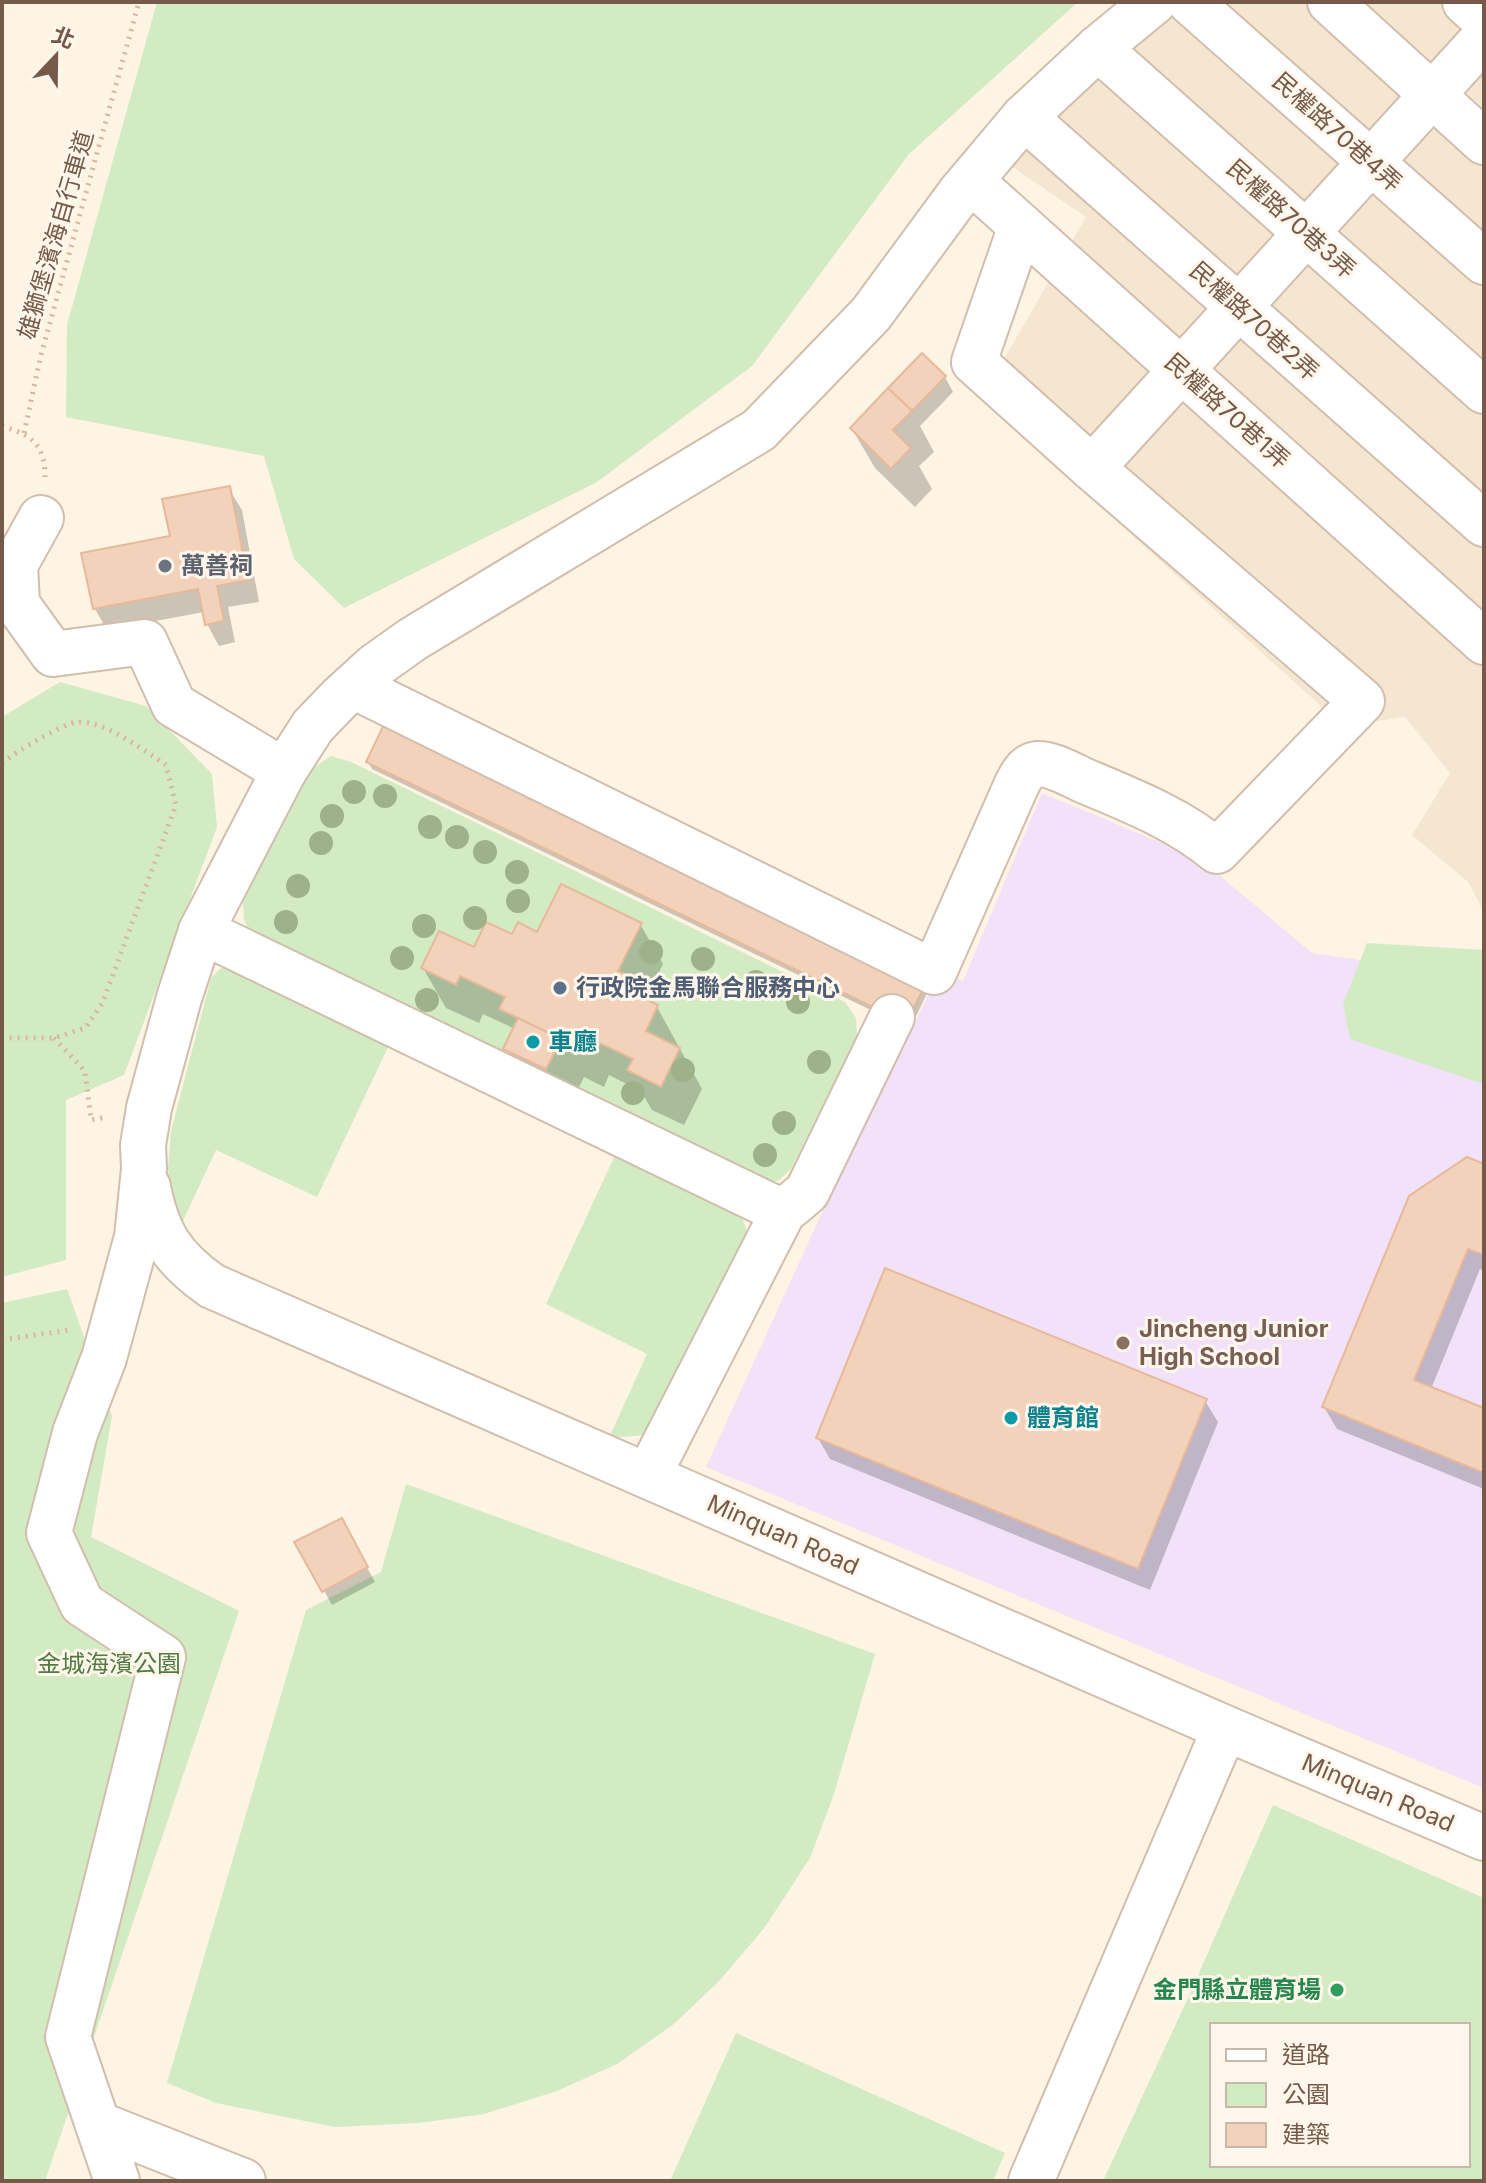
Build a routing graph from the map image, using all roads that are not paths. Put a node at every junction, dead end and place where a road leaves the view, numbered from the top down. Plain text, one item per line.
1 (1154, 2) edge
2 (1190, 2) edge
3 (1330, 2) edge
4 (1465, 2) edge
5 (1484, 19) edge
6 (1484, 38) edge
7 (1098, 48) junction
8 (1432, 95) junction
9 (1024, 117) junction
10 (1484, 142) edge
11 (1371, 162) junction
12 (971, 181) junction
13 (1021, 226) junction
14 (1306, 233) junction
15 (1484, 262) edge
16 (1239, 307) junction
17 (1181, 370) junction
18 (1484, 391) edge
19 (1092, 468) junction
20 (41, 518) road end
21 (1484, 524) edge
22 (1482, 636) edge
23 (353, 686) junction
24 (284, 771) junction
25 (201, 931) junction
26 (892, 1017) dead end
27 (144, 1169) junction
28 (783, 1212) junction
29 (648, 1476) junction
30 (1225, 1728) junction
31 (1484, 1838) edge
32 (98, 2124) junction
33 (117, 2181) edge
34 (243, 2181) edge
35 (1031, 2181) edge

1 - 7 street
2 - 11 street, 民權路70巷4弄
3 - 8 street
4 - 5 street
6 - 8 street
7 - 9 street
7 - 14 street, 民權路70巷3弄
8 - 10 street
8 - 11 street
9 - 12 street
9 - 16 street, 民權路70巷2弄
11 - 14 street
11 - 15 street, 民權路70巷4弄
12 - 13 street, 民權路70巷1弄
12 - 23 street
13 - 17 street, 民權路70巷1弄
13 - 19 street
14 - 16 street
14 - 18 street, 民權路70巷3弄
16 - 17 street
16 - 21 street, 民權路70巷2弄
17 - 19 street
17 - 22 street, 民權路70巷1弄
19 - 23 street
20 - 24 street
23 - 24 street
24 - 25 street
25 - 27 street
25 - 28 street
26 - 28 street
27 - 29 street, Minquan Road
27 - 32 street
28 - 29 street
29 - 30 street, Minquan Road
30 - 31 street, Minquan Road
30 - 35 street
32 - 33 street
32 - 34 street

